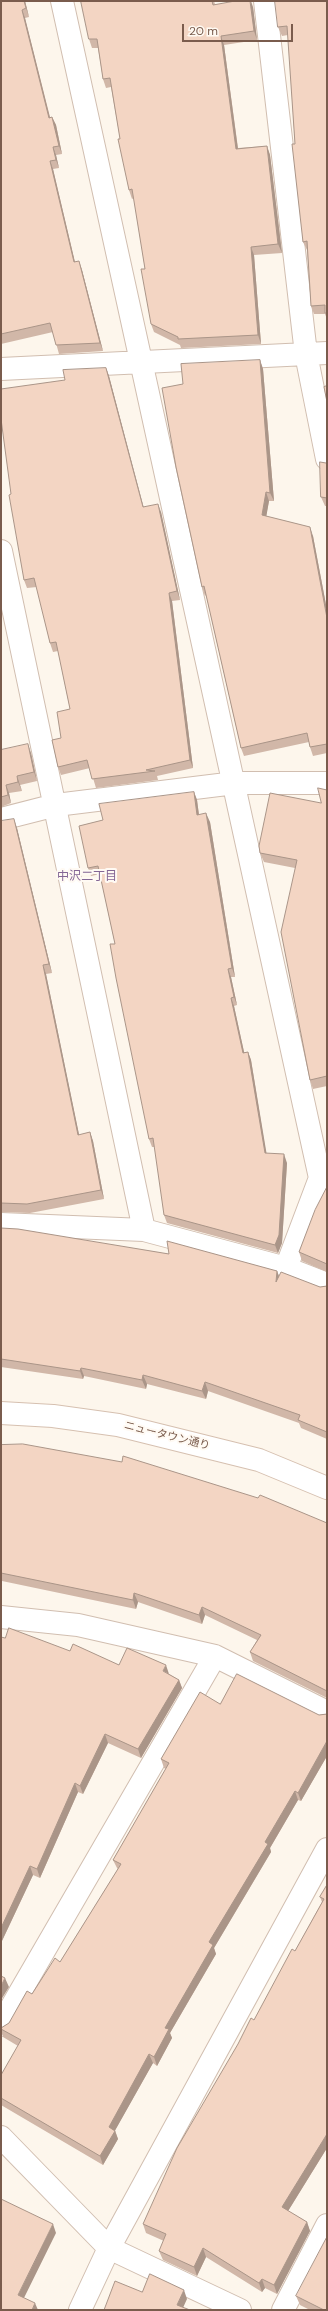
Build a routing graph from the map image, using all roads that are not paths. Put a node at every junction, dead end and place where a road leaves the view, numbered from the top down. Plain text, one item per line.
1 (62, 1) edge
2 (265, 1) edge
3 (316, 354) edge
4 (142, 362) junction
5 (1, 369) edge
6 (327, 459) edge
7 (1, 551) edge
8 (327, 783) edge
9 (235, 784) junction
10 (56, 805) junction
11 (1, 819) edge
12 (324, 1172) edge
13 (1, 1224) edge
14 (144, 1230) junction
15 (286, 1268) junction
16 (327, 1284) edge
17 (1, 1413) edge
18 (327, 1488) edge
19 (1, 1617) edge
20 (215, 1656) junction
21 (327, 1712) edge
22 (327, 1849) edge
23 (1, 2025) edge
24 (1, 2137) edge
25 (327, 2225) edge
26 (109, 2248) junction
27 (80, 2310) edge
28 (240, 2310) edge
29 (283, 2310) edge

1 - 4 street
2 - 3 street
3 - 4 street
3 - 6 street
4 - 5 street
4 - 9 street
7 - 10 street
8 - 9 street
9 - 10 street
9 - 12 street
10 - 11 street
10 - 14 street
12 - 15 street
13 - 14 street
14 - 15 street
15 - 16 street
17 - 18 street, ニュータウン通り
19 - 20 street
20 - 21 street
20 - 23 street
22 - 26 street
24 - 26 street
25 - 29 street
26 - 27 street
26 - 28 street

